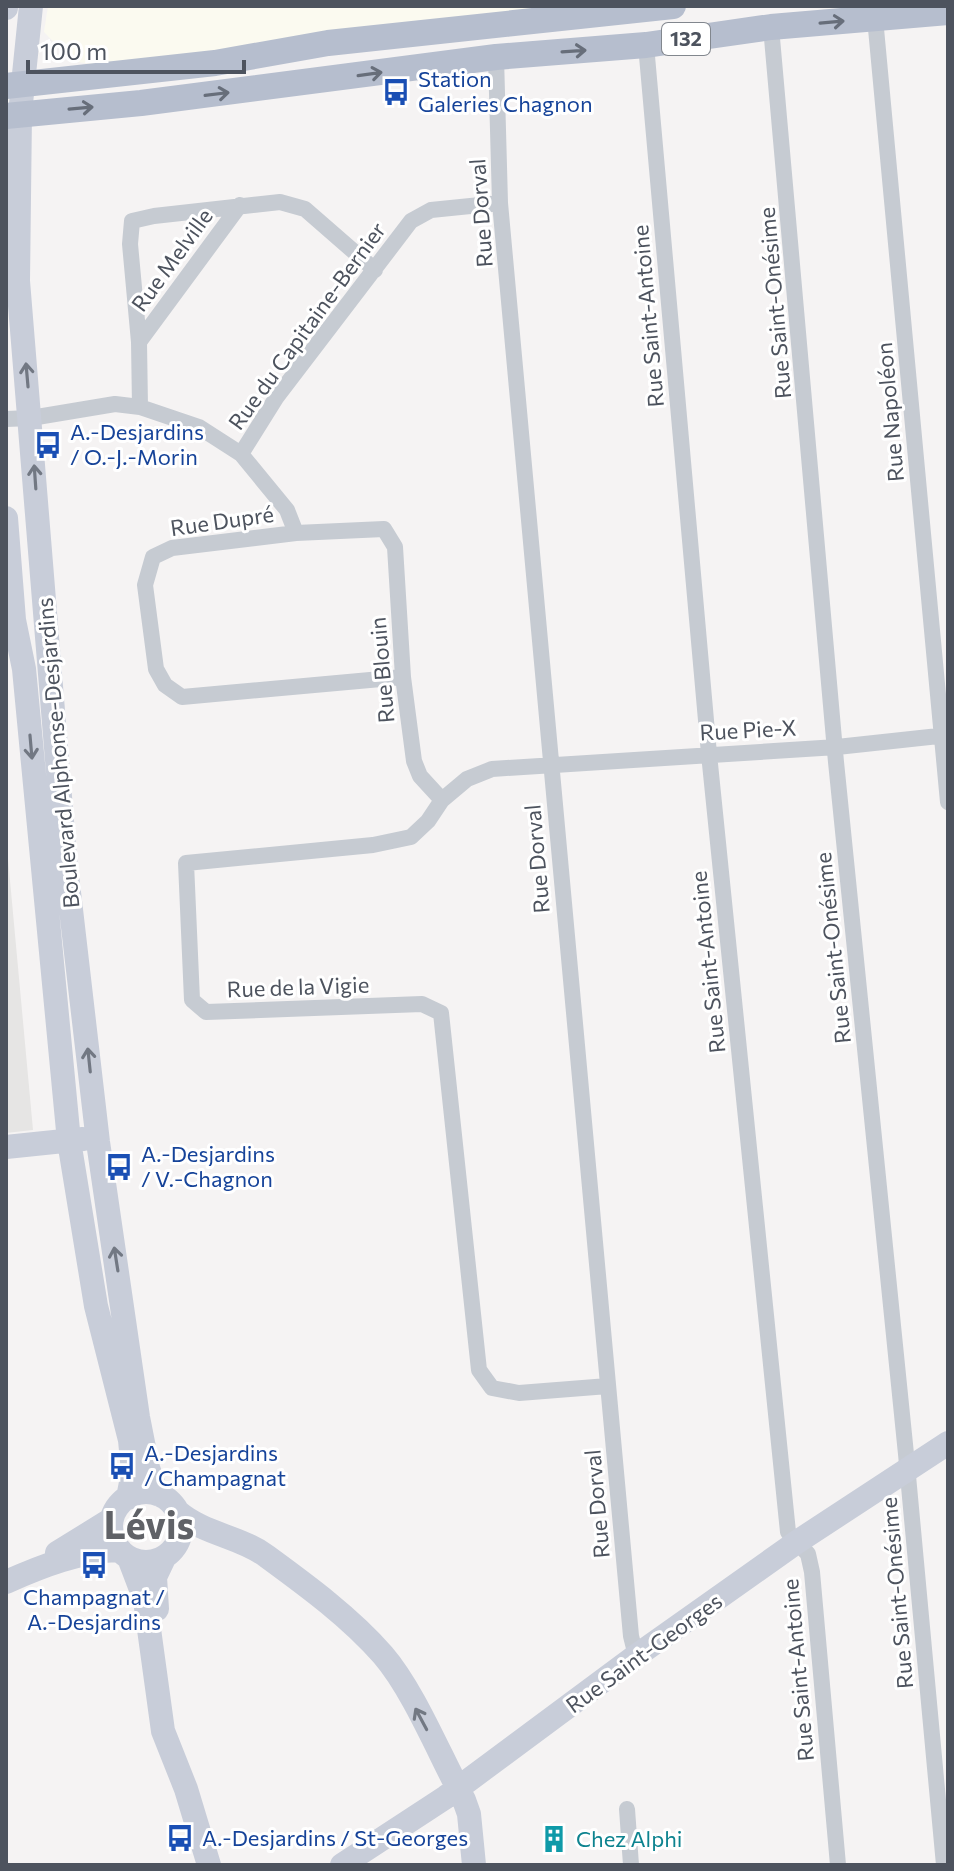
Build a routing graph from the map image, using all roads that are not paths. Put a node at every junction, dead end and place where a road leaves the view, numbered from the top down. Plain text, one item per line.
1 (31, 6) edge
2 (673, 6) edge
3 (948, 12) edge
4 (875, 18) junction
5 (771, 27) junction
6 (646, 45) junction
7 (496, 57) junction
8 (14, 85) edge
9 (13, 115) edge
10 (500, 203) junction
11 (240, 205) junction
12 (375, 270) junction
13 (139, 342) junction
14 (140, 407) junction
15 (31, 418) junction
16 (6, 419) edge
17 (241, 454) junction
18 (6, 518) edge
19 (384, 529) joint
20 (296, 533) junction
21 (48, 641) junction
22 (14, 659) edge
23 (50, 667) junction
24 (403, 677) junction
25 (945, 736) edge
26 (837, 747) junction
27 (709, 754) junction
28 (551, 765) junction
29 (442, 800) junction
30 (948, 802) edge
31 (97, 1138) junction
32 (69, 1141) junction
33 (6, 1147) edge
34 (608, 1386) junction
35 (948, 1443) edge
36 (908, 1470) junction
37 (157, 1494) junction
38 (128, 1498) junction
39 (178, 1512) junction
40 (112, 1519) junction
41 (797, 1542) junction
42 (124, 1554) junction
43 (164, 1558) junction
44 (40, 1567) junction
45 (6, 1582) edge
46 (636, 1656) junction
47 (458, 1788) junction
48 (186, 1789) junction
49 (627, 1809) dead end
50 (209, 1865) edge
51 (342, 1865) edge
52 (474, 1865) edge
53 (631, 1865) edge
54 (838, 1865) edge
55 (944, 1865) edge

1 - 8 main road, Boulevard Alphonse-Desjardins
2 - 8 main road, 132
3 - 4 main road, 132
5 -> 4 main road, 132
4 - 25 street, Rue Napoléon
5 - 6 main road, 132
5 - 26 street, Rue Saint-Onésime
7 -> 6 main road, 132
6 - 27 street, Rue Saint-Antoine
9 -> 7 main road, 132
7 - 10 street, Rue Dorval
8 - 9 main road, Boulevard Alphonse-Desjardins
15 -> 9 main road, Boulevard Alphonse-Desjardins
10 - 12 street, Rue du Capitaine-Bernier
10 - 28 street, Rue Dorval
11 - 12 street, Rue Melville
11 - 13 street, Rue Melville
11 - 13 street, Rue Melville
12 - 17 street, Rue du Capitaine-Bernier
13 - 14 street, Rue Melville
14 - 15 street
14 - 17 street
15 - 16 street
21 -> 15 main road, Boulevard Alphonse-Desjardins
17 - 20 street
18 - 22 main road, Boulevard Alphonse-Desjardins
19 - 20 street, Rue Dupré
19 - 24 street, Rue Blouin
20 - 24 street, Rue Dupré
21 - 22 street
21 - 23 main road, Boulevard Alphonse-Desjardins
22 - 23 street
22 -> 32 main road, Boulevard Alphonse-Desjardins
31 -> 23 main road, Boulevard Alphonse-Desjardins
24 - 29 street, Rue Blouin
25 - 26 street, Rue Pie-X
25 - 30 street, Rue Napoléon
26 - 27 street, Rue Pie-X
26 - 36 street, Rue Saint-Onésime
27 - 28 street, Rue Pie-X
27 - 41 street, Rue Saint-Antoine
28 - 29 street, Rue de la Vigie
28 - 34 street, Rue Dorval
29 - 34 street, Rue de la Vigie
31 - 32 main road
37 -> 31 main road, Boulevard Alphonse-Desjardins
32 - 33 main road
32 - 38 main road, Boulevard Alphonse-Desjardins
34 - 46 street, Rue Dorval
35 - 36 main road, Rue Saint-Georges
36 - 41 main road, Rue Saint-Georges
36 - 55 street, Rue Saint-Onésime
37 - 38 main road
37 - 39 main road
38 - 40 main road
39 - 43 main road
47 -> 39 main road
40 - 42 main road
40 - 44 main road
41 - 46 main road, Rue Saint-Georges
41 - 54 street, Rue Saint-Antoine
42 - 43 main road
42 - 44 main road
42 - 48 main road
43 - 48 main road
44 - 45 main road
46 - 47 main road, Rue Saint-Georges
47 - 51 main road, Rue Saint-Georges
47 - 52 main road
48 - 50 main road
49 - 53 street

